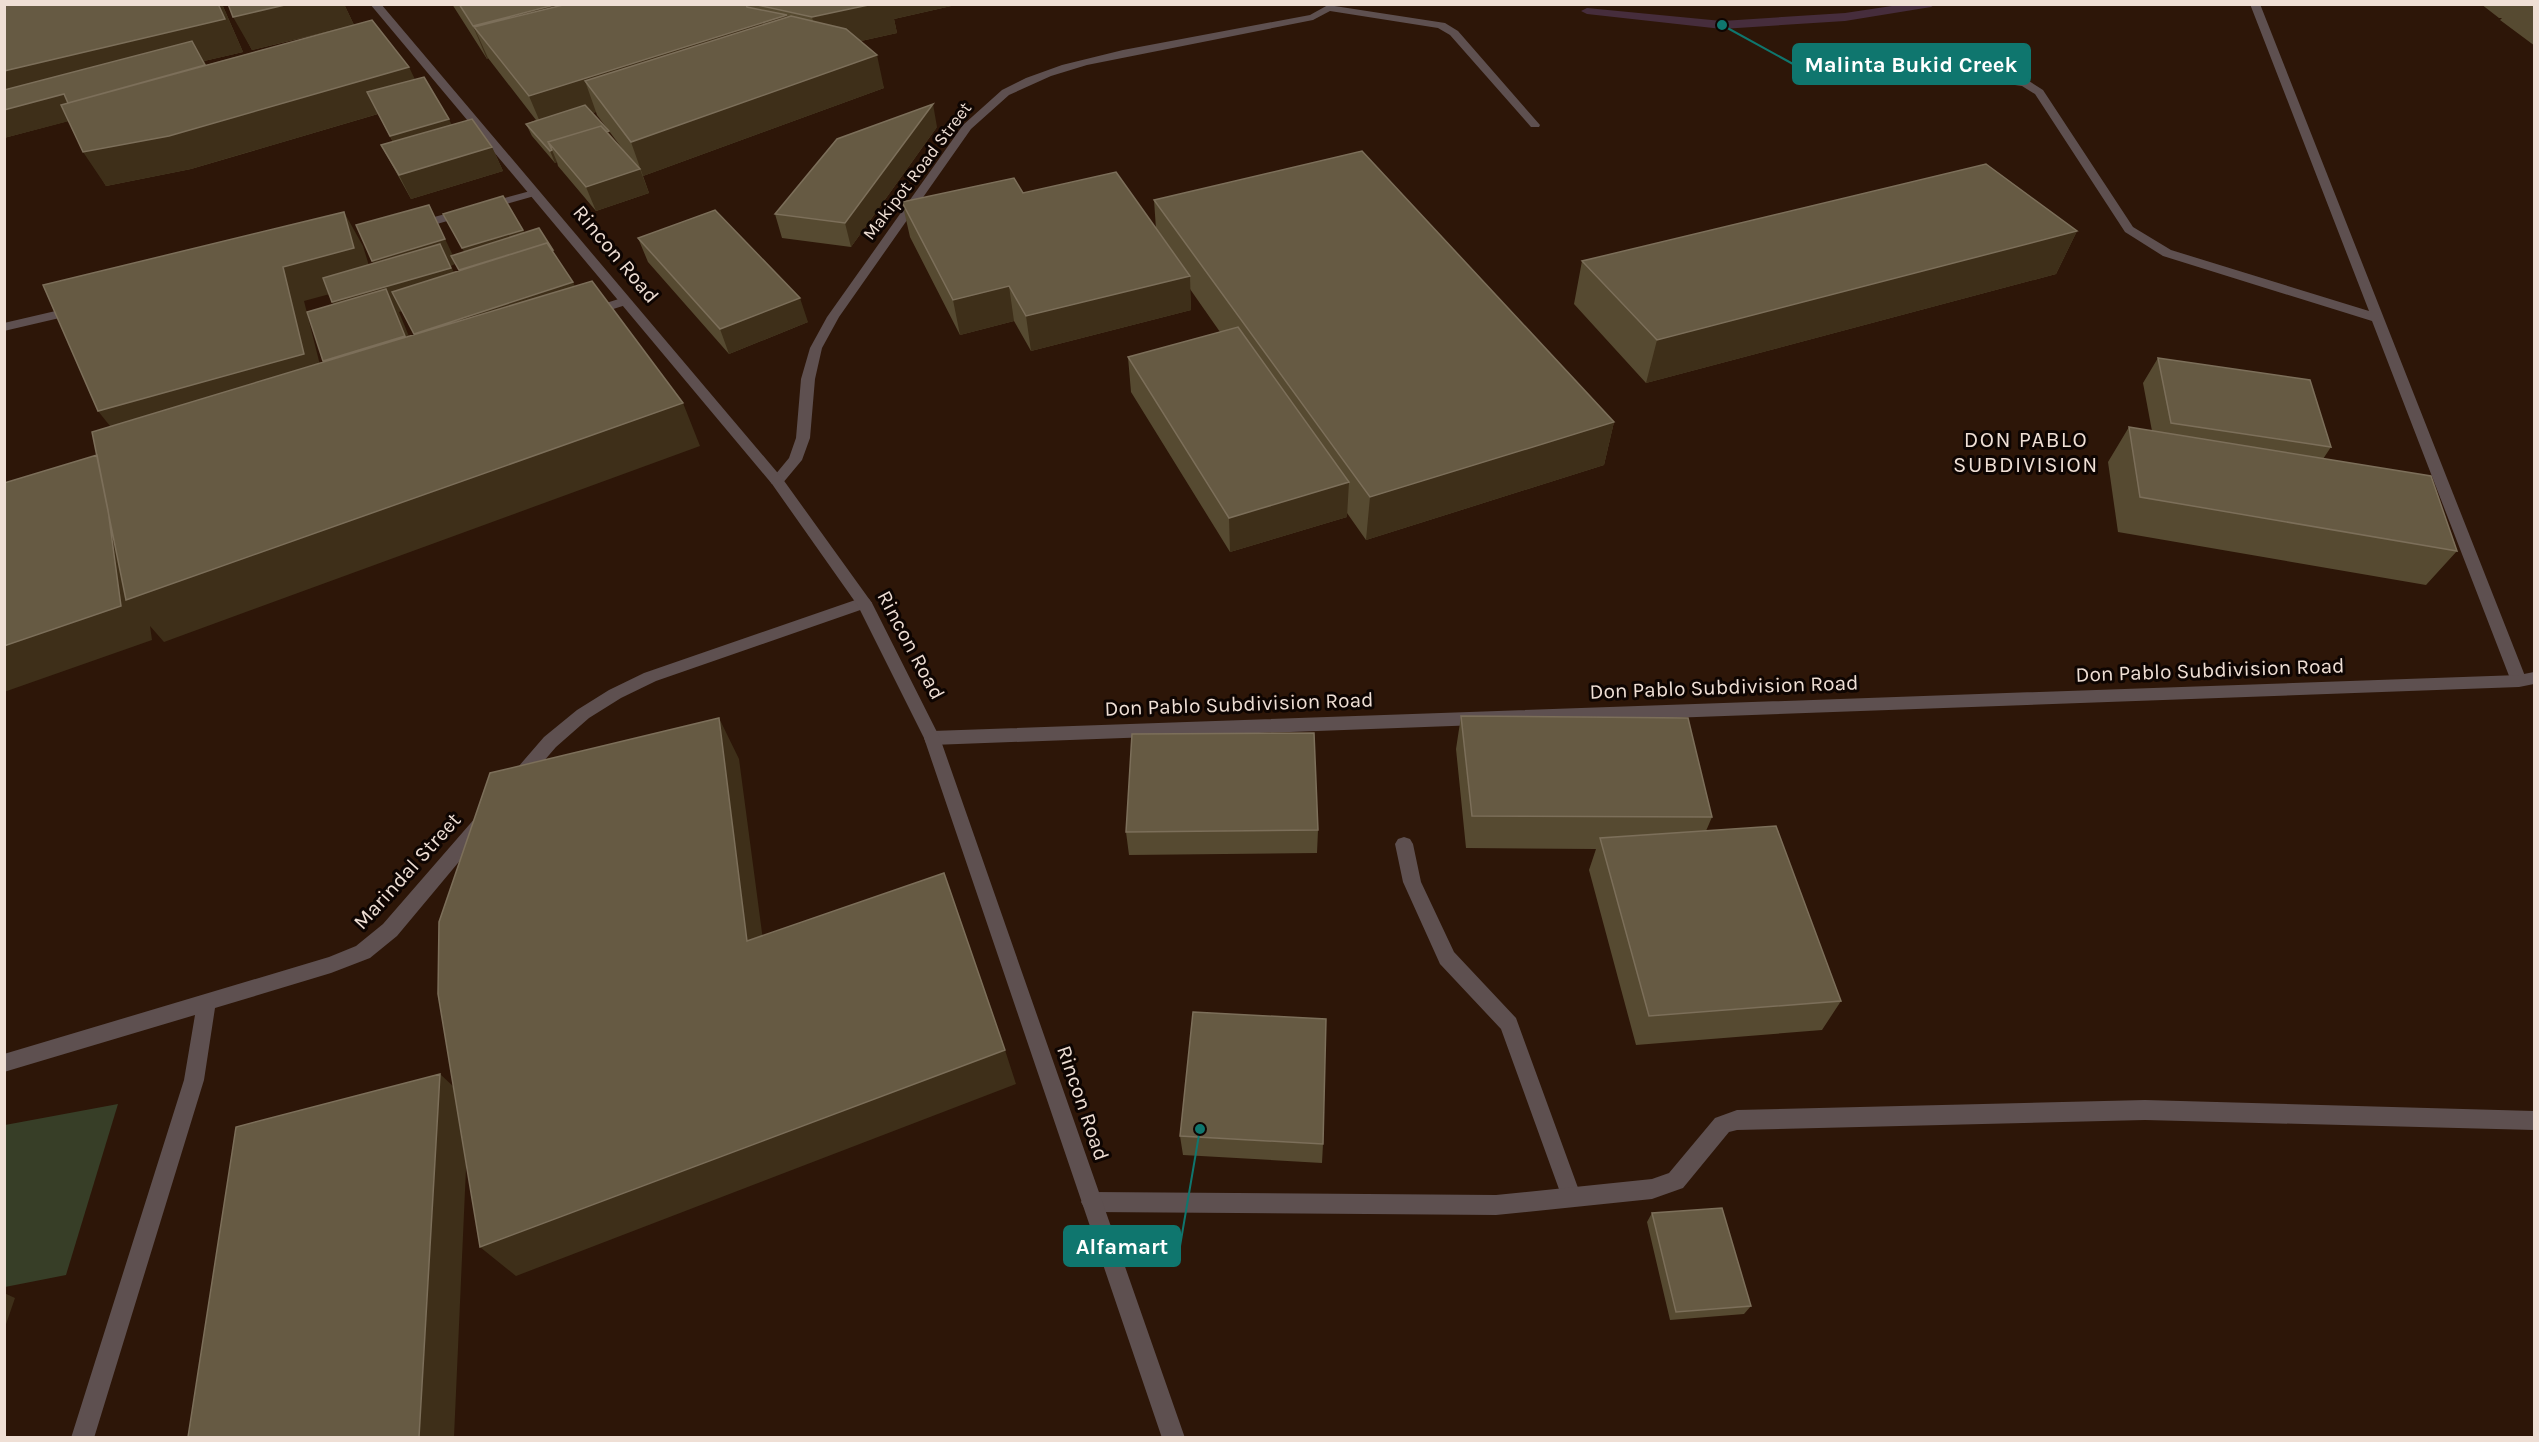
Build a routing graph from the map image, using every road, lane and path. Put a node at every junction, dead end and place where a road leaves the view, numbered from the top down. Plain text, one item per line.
1 (375, 4) edge
2 (2254, 4) edge
3 (1328, 6) edge
4 (1888, 64) dead end
5 (1535, 125) dead end
6 (534, 193) junction
7 (398, 231) edge
8 (625, 301) junction
9 (93, 306) edge
10 (580, 316) edge
11 (2377, 318) junction
12 (4, 327) edge
13 (777, 481) junction
14 (864, 603) junction
15 (2527, 680) edge
16 (932, 738) junction
17 (505, 794) edge
18 (490, 812) edge
19 (1404, 844) dead end
20 (206, 1003) junction
21 (4, 1063) edge
22 (2535, 1122) edge
23 (1571, 1196) junction
24 (1092, 1202) junction
25 (82, 1437) edge
26 (1174, 1437) edge

1 - 6 street, Rincon Road
2 - 11 street
3 - 5 street
3 - 13 street, Makipot Road Street
4 - 11 street
6 - 7 street
6 - 8 street, Rincon Road
8 - 10 street
8 - 13 street, Rincon Road
9 - 12 street
11 - 15 street
13 - 14 street, Rincon Road
14 - 16 street, Rincon Road
14 - 17 street
15 - 16 street, Don Pablo Subdivision Road
16 - 24 street, Rincon Road
18 - 20 street, Marindal Street
19 - 23 street
20 - 21 street, Marindal Street
20 - 25 street
22 - 23 street
23 - 24 street
24 - 26 street, Rincon Road

